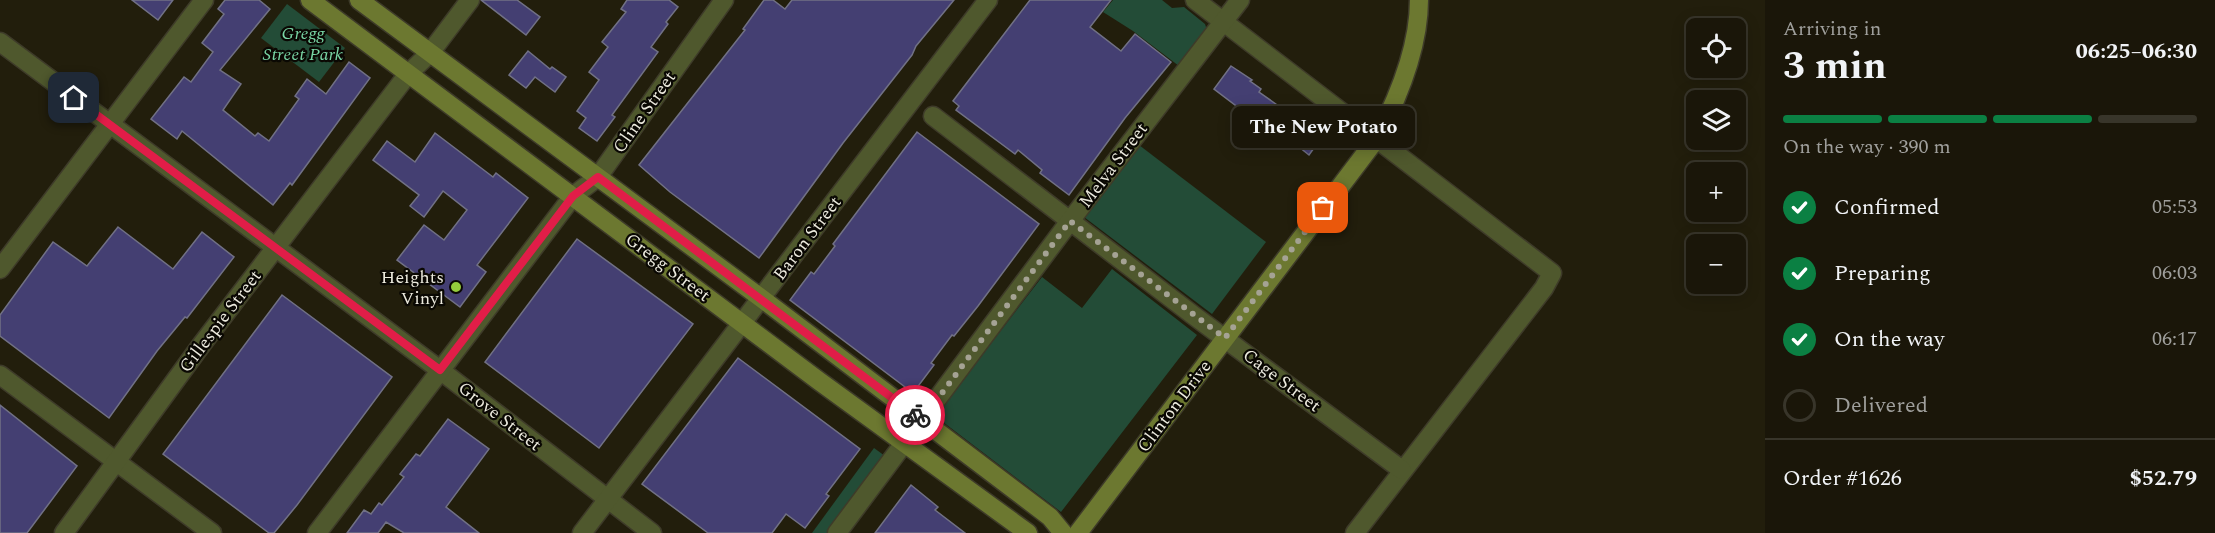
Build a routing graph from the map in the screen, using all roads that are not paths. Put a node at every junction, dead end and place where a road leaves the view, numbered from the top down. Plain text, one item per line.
1 (204, 0) edge
2 (310, 0) edge
3 (359, 0) edge
4 (470, 0) edge
5 (724, 0) edge
6 (988, 0) edge
7 (1196, 0) edge
8 (1240, 0) edge
9 (1419, 0) edge
10 (1222, 21) junction
11 (0, 42) edge
12 (430, 53) junction
13 (408, 74) junction
14 (933, 116) dead end
15 (109, 124) junction
16 (1377, 138) junction
17 (598, 177) junction
18 (573, 196) junction
19 (1070, 221) junction
20 (275, 248) junction
21 (0, 269) edge
22 (761, 298) junction
23 (742, 322) junction
24 (1225, 338) junction
25 (440, 370) junction
26 (0, 375) edge
27 (922, 420) junction
28 (904, 442) junction
29 (115, 462) junction
30 (1402, 471) junction
31 (607, 500) junction
32 (64, 533) edge
33 (212, 533) edge
34 (317, 533) edge
35 (582, 533) edge
36 (652, 533) edge
37 (837, 533) edge
38 (1028, 533) edge
39 (1063, 533) edge
40 (1078, 533) edge
41 (1355, 533) edge

1 - 15 street
2 - 13 street, Gregg Street
3 - 12 street, Gregg Street
4 - 12 street, Gillespie Street
5 - 17 street, Cline Street
6 - 22 street, Baron Street
7 - 10 street
8 - 10 street, Melva Street
9 - 16 street, Clinton Drive
10 - 16 street
10 - 19 street, Melva Street
11 - 15 street, Grove Street
12 - 13 street, Gillespie Street
12 - 17 street, Gregg Street
13 - 18 street, Gregg Street
13 - 20 street, Gillespie Street
14 - 19 street, Cage Street
15 - 20 street, Grove Street
15 - 21 street
16 - 24 street, Clinton Drive
16 - 30 street
17 - 18 street, Cline Street
17 - 22 street, Gregg Street
18 - 23 street, Gregg Street
18 - 25 street, Cline Street
19 - 24 street, Cage Street
19 - 27 street, Melva Street
20 - 25 street, Grove Street
20 - 29 street, Gillespie Street
22 - 23 street, Baron Street
22 - 27 street, Gregg Street
23 - 28 street, Gregg Street
23 - 31 street, Baron Street
24 - 30 street, Cage Street
24 - 40 street, Clinton Drive
25 - 31 street, Grove Street
25 - 34 street, Cline Street
26 - 29 street
27 - 28 street, Melva Street
27 - 39 street, Gregg Street
28 - 37 street, Melva Street
28 - 38 street, Gregg Street
29 - 32 street, Gillespie Street
29 - 33 street
30 - 41 street
31 - 35 street, Baron Street
31 - 36 street, Grove Street

